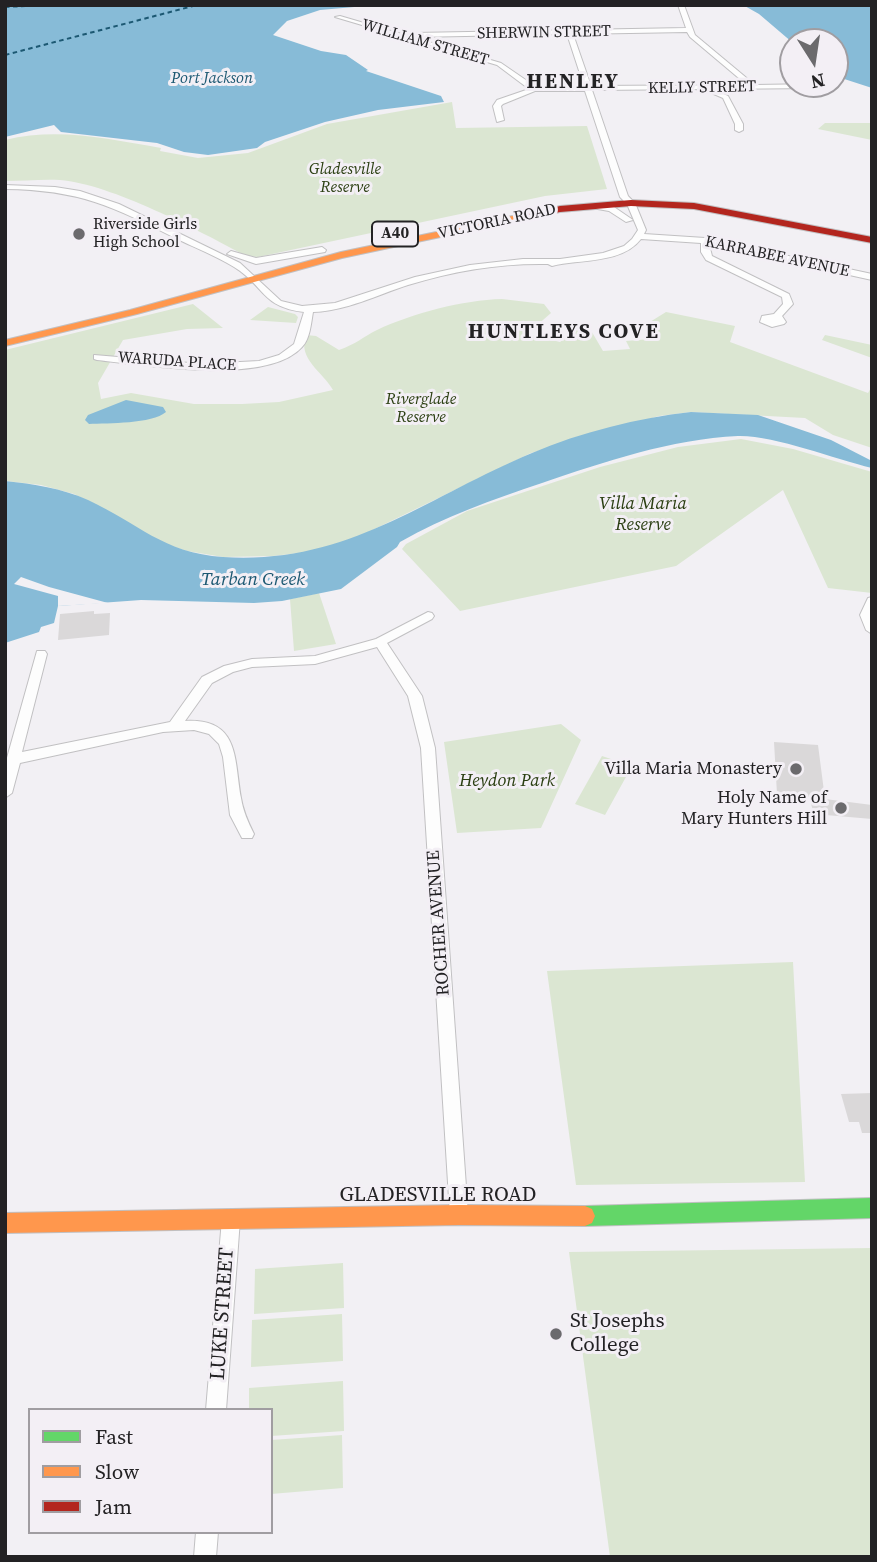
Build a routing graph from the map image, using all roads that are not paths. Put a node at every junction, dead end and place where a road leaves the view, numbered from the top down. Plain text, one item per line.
1 (681, 5) edge
2 (338, 17) dead end
3 (689, 30) junction
4 (569, 32) junction
5 (398, 35) junction
6 (754, 87) junction
7 (779, 87) edge
8 (664, 88) junction
9 (534, 89) junction
10 (588, 89) junction
11 (500, 120) dead end
12 (738, 130) dead end
13 (5, 187) edge
14 (628, 208) junction
15 (640, 236) junction
16 (872, 238) edge
17 (705, 241) junction
18 (202, 248) junction
19 (323, 250) junction
20 (249, 275) junction
21 (872, 277) edge
22 (309, 310) junction
23 (776, 317) dead end
24 (5, 333) edge
25 (5, 343) edge
26 (97, 357) dead end
27 (872, 601) edge
28 (428, 617) dead end
29 (872, 630) edge
30 (380, 642) junction
31 (41, 654) dead end
32 (175, 723) junction
33 (20, 734) junction
34 (5, 737) edge
35 (14, 759) junction
36 (5, 793) edge
37 (247, 834) dead end
38 (872, 1208) edge
39 (459, 1216) junction
40 (231, 1219) junction
41 (5, 1223) edge
42 (216, 1408) edge
43 (207, 1534) edge
44 (205, 1557) edge

1 - 3 street
2 - 5 street, WILLIAM STREET
3 - 4 street, SHERWIN STREET
3 - 6 street
4 - 5 street, SHERWIN STREET
4 - 10 street
5 - 9 street, WILLIAM STREET
6 - 7 street, KELLY STREET
6 - 8 street, KELLY STREET
8 - 10 street, KELLY STREET
8 - 12 street
9 - 10 street
9 - 11 street
10 - 14 street
13 - 18 street
14 - 15 street
14 - 16 main road, VICTORIA ROAD / A40
14 - 16 main road, VICTORIA ROAD / A40
14 - 19 main road, VICTORIA ROAD / A40
14 - 20 main road, VICTORIA ROAD / A40
15 - 17 street, KARRABEE AVENUE
15 - 22 street
17 - 21 street, KARRABEE AVENUE
17 - 23 street
18 - 19 street
18 - 20 street
19 - 20 main road, VICTORIA ROAD / A40
20 - 22 street
20 - 24 main road, VICTORIA ROAD / A40
20 - 25 main road, VICTORIA ROAD / A40
22 - 26 street, WARUDA PLACE
27 - 29 street
28 - 30 street
30 - 32 street
30 - 39 street, ROCHER AVENUE
31 - 33 street
32 - 35 street
32 - 37 street
33 - 34 street
33 - 35 street
35 - 36 street
38 - 39 main road, GLADESVILLE ROAD
39 - 40 main road, GLADESVILLE ROAD
40 - 41 main road, GLADESVILLE ROAD
40 - 42 street, LUKE STREET
43 - 44 street

